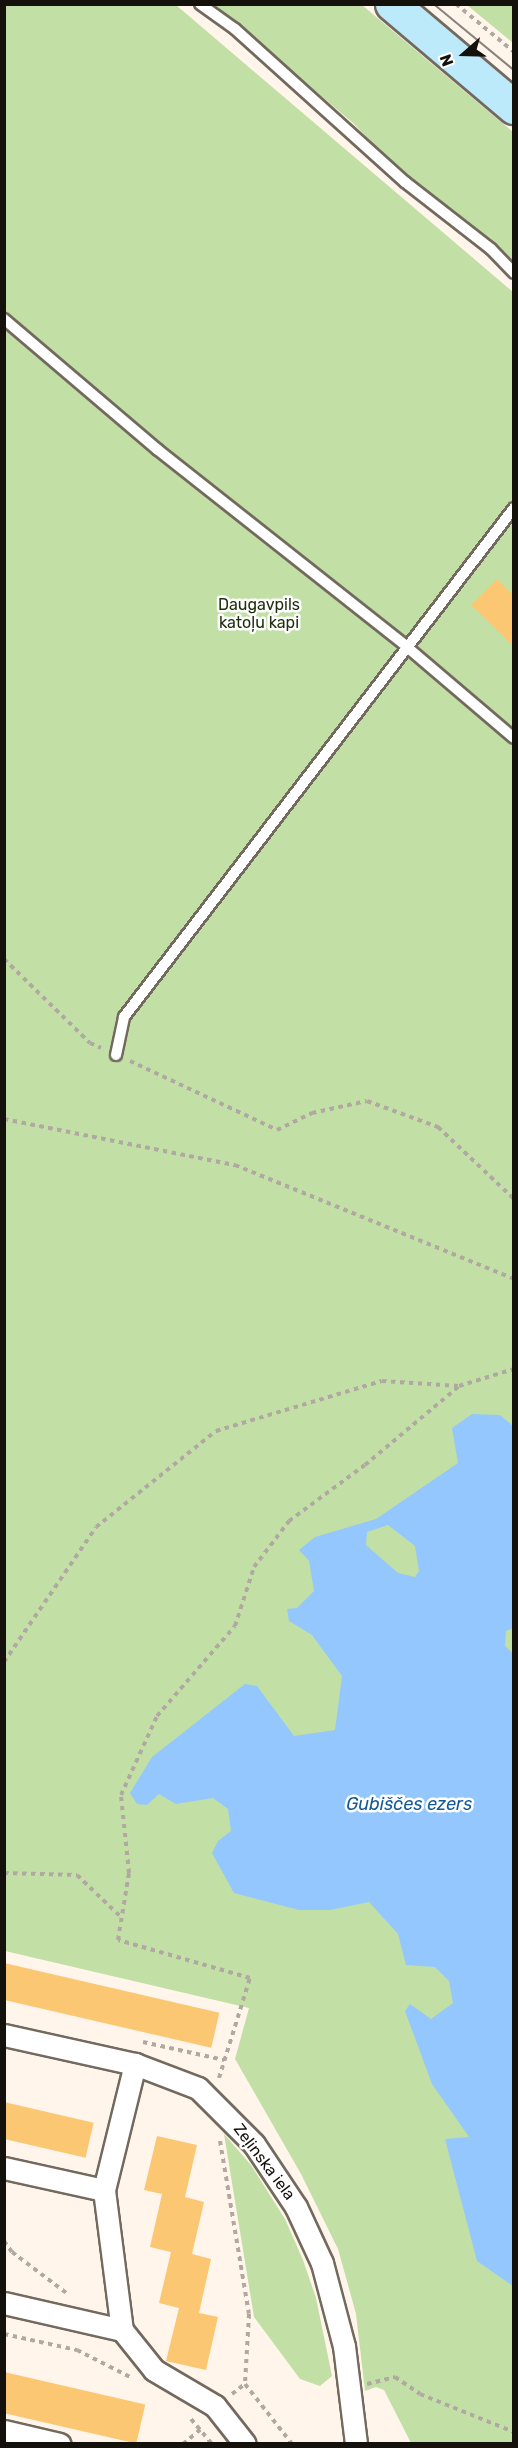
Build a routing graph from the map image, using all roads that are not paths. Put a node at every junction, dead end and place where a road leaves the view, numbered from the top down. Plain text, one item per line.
1 (200, 4) edge
2 (392, 4) edge
3 (513, 107) edge
4 (513, 273) edge
5 (4, 319) edge
6 (513, 508) edge
7 (407, 647) junction
8 (513, 738) edge
9 (116, 1055) road end
10 (4, 2035) edge
11 (135, 2064) junction
12 (4, 2168) edge
13 (104, 2190) junction
14 (4, 2303) edge
15 (122, 2330) junction
16 (4, 2431) edge
17 (60, 2444) edge
18 (245, 2444) edge
19 (356, 2444) edge

1 - 4 lane
2 - 3 main road
5 - 7 lane
6 - 7 lane
7 - 8 lane
7 - 9 lane
10 - 11 street, Zeļinska iela
11 - 13 street
11 - 19 street, Zeļinska iela
12 - 13 street
13 - 15 street
14 - 15 street
15 - 18 street
16 - 17 street

